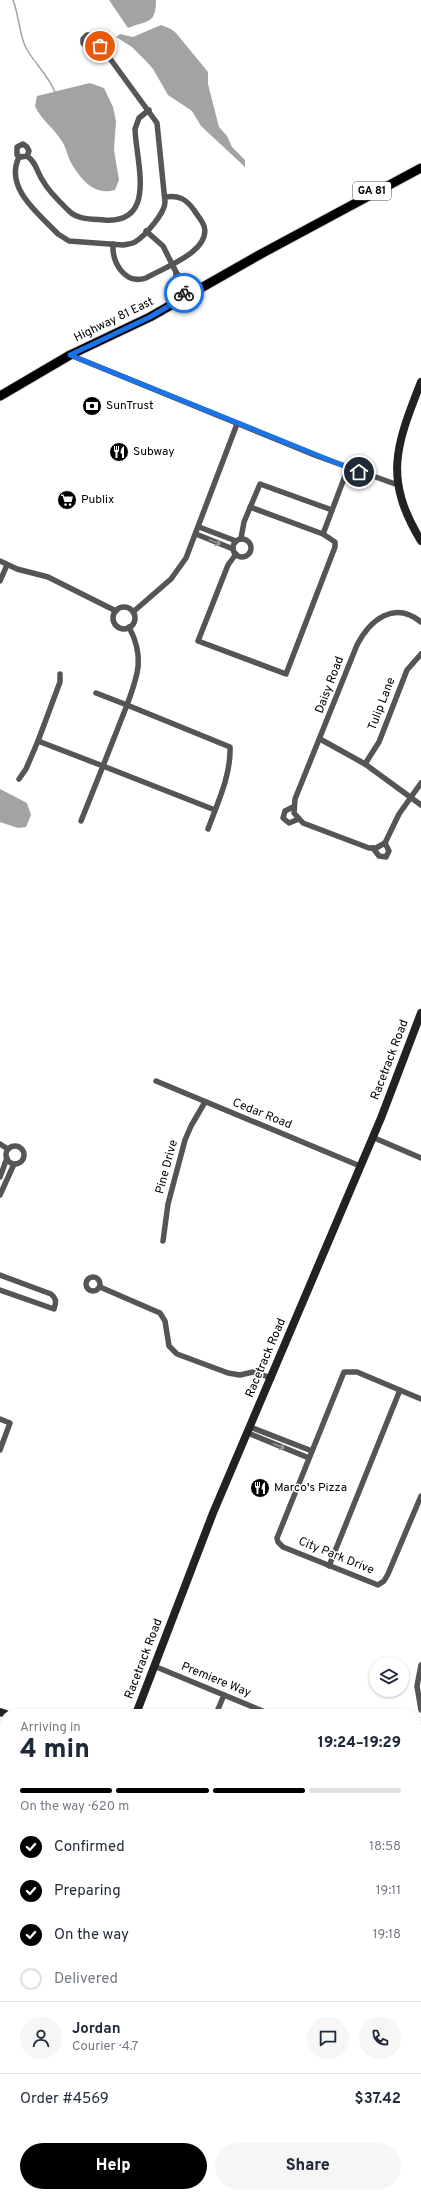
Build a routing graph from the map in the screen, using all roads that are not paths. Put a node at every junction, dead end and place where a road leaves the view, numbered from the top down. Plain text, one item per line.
1 (96, 44) dead end
2 (149, 110) junction
3 (27, 156) junction
4 (19, 157) junction
5 (421, 163) edge
6 (421, 168) edge
7 (165, 197) junction
8 (324, 220) junction
9 (146, 231) junction
10 (113, 244) junction
11 (171, 264) junction
12 (188, 295) junction
13 (70, 355) junction
14 (421, 382) edge
15 (0, 396) edge
16 (237, 424) junction
17 (348, 468) junction
18 (398, 485) junction
19 (250, 507) junction
20 (332, 510) junction
21 (199, 527) junction
22 (196, 534) junction
23 (323, 534) junction
24 (238, 540) junction
25 (421, 541) edge
26 (235, 552) junction
27 (0, 561) edge
28 (7, 565) junction
29 (0, 581) edge
30 (116, 611) junction
31 (133, 612) junction
32 (421, 622) edge
33 (129, 627) junction
34 (421, 654) edge
35 (60, 674) dead end
36 (96, 693) dead end
37 (127, 705) junction
38 (320, 739) junction
39 (38, 741) junction
40 (365, 764) junction
41 (103, 766) junction
42 (19, 779) dead end
43 (421, 783) edge
44 (410, 799) junction
45 (421, 805) edge
46 (293, 807) junction
47 (215, 810) junction
48 (298, 819) junction
49 (81, 821) dead end
50 (208, 829) dead end
51 (385, 843) junction
52 (373, 848) junction
53 (421, 1013) edge
54 (156, 1081) dead end
55 (205, 1102) junction
56 (372, 1137) junction
57 (0, 1144) edge
58 (8, 1149) junction
59 (7, 1158) junction
60 (421, 1158) edge
61 (14, 1164) junction
62 (360, 1166) junction
63 (0, 1177) edge
64 (0, 1195) edge
65 (164, 1241) dead end
66 (0, 1275) edge
67 (100, 1287) dead end
68 (0, 1290) edge
69 (272, 1378) junction
70 (400, 1390) junction
71 (421, 1398) edge
72 (0, 1419) edge
73 (249, 1430) junction
74 (0, 1450) edge
75 (312, 1451) junction
76 (310, 1458) junction
77 (421, 1496) edge
78 (330, 1566) junction
79 (421, 1665) edge
80 (154, 1666) junction
81 (224, 1695) junction
82 (138, 1709) edge
83 (218, 1709) edge
84 (258, 1709) edge
85 (421, 1709) edge

1 - 2 street
2 - 3 street
2 - 7 street
3 - 4 street
3 - 4 street
4 - 10 street
5 - 8 main road, Highway 81 East / GA 81
6 - 8 main road, Highway 81 East / GA 81
7 - 9 street
7 - 11 street
8 - 12 main road, Highway 81 East / GA 81
9 - 10 street
9 - 11 street
10 - 11 street
11 - 12 street
12 - 13 main road, Highway 81 East / GA 81
13 - 15 main road, Highway 81 East / GA 81
13 - 16 street
14 - 18 street
16 - 17 street
16 - 21 street
17 - 18 street
17 - 20 street
18 - 25 street
19 - 20 street
19 - 23 street
19 - 24 street
20 - 23 street
21 - 22 street
21 - 24 street
22 -> 26 street
22 - 31 street
23 - 26 street
24 - 26 street
24 - 26 street
27 - 28 street
28 - 29 street
28 - 30 street
30 - 31 street
30 - 33 street
31 - 33 street
32 - 38 street, Daisy Road
33 - 37 street
34 - 40 street, Tulip Lane
35 - 39 street
36 - 37 street
37 - 41 street
37 - 47 street
38 - 40 street
38 - 46 street, Daisy Road
39 - 41 street
39 - 42 street
40 - 44 street
41 - 47 street
41 - 49 street
43 - 44 street, Daisy Road
44 - 45 street
44 - 51 street, Daisy Road
46 - 48 street
46 - 48 street, Daisy Road
47 - 50 street
48 - 52 street, Daisy Road
51 - 52 street
51 - 52 street, Daisy Road
53 - 56 street, Racetrack Road
54 - 55 street, Cedar Road
55 - 62 street, Cedar Road
55 - 65 street, Pine Drive
56 - 60 street
56 - 62 street, Racetrack Road
57 - 58 street
58 - 59 street
58 - 61 street
59 - 61 street
59 - 63 street
61 - 64 street
62 - 69 street, Racetrack Road
66 - 68 street
67 - 69 street
69 - 73 street, Racetrack Road
70 - 71 street, City Park Drive
70 - 75 street, City Park Drive
70 - 78 street
72 - 74 street
73 - 75 street
73 -> 76 street
73 - 80 street, Racetrack Road
75 - 76 street, City Park Drive
76 - 78 street, City Park Drive
77 - 78 street, City Park Drive
79 - 85 street
80 - 81 street, Premiere Way
80 - 82 street, Racetrack Road
81 - 83 street
81 - 84 street, Premiere Way

